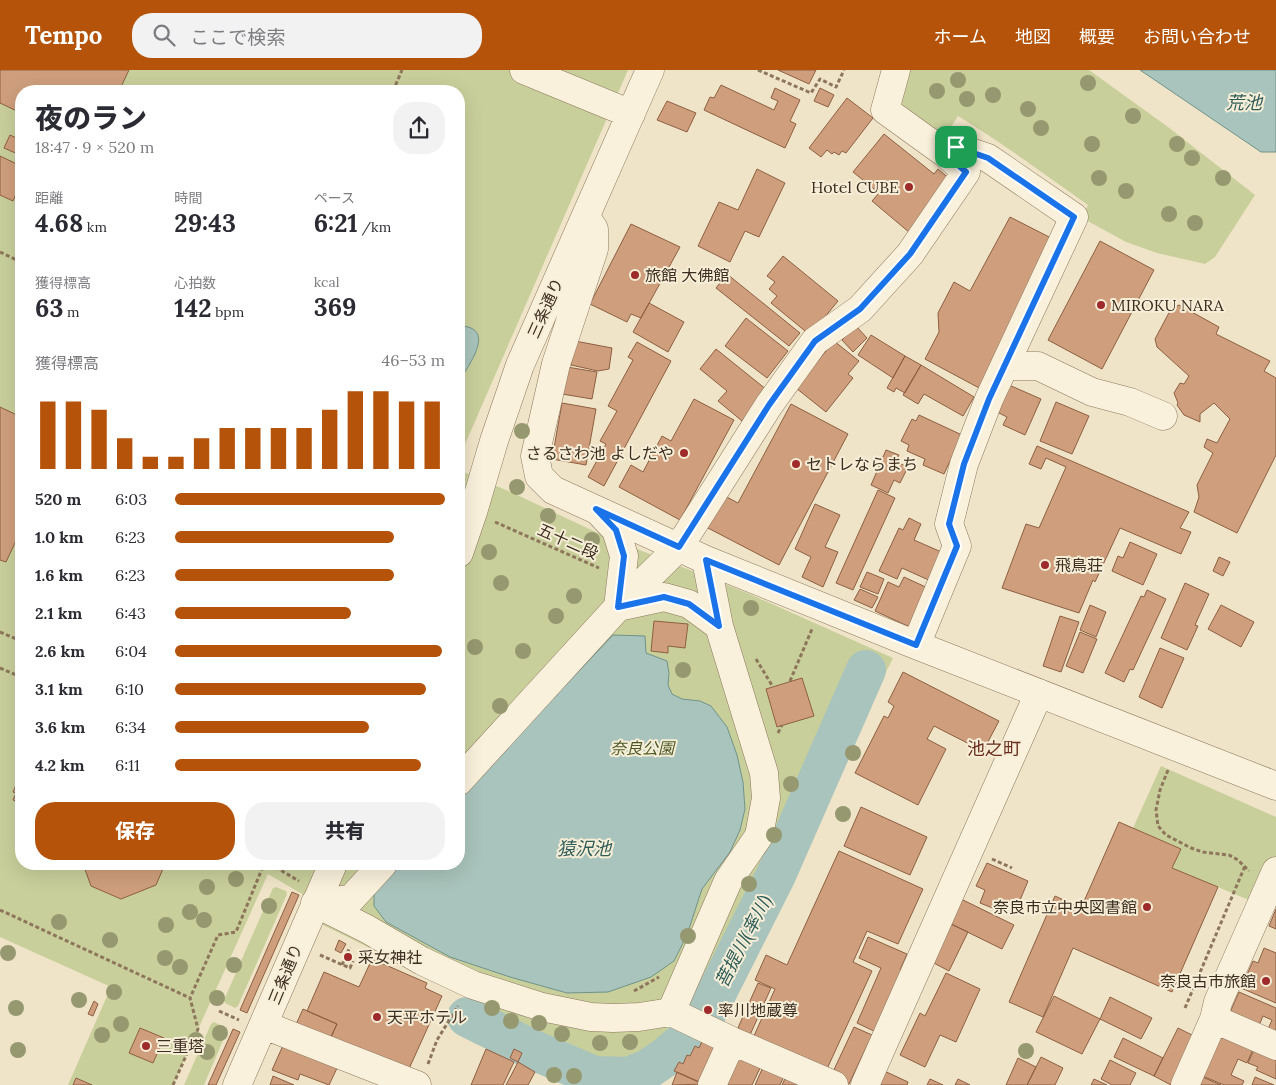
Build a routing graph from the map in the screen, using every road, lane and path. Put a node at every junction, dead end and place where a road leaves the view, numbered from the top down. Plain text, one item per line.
1 (402, 70) edge
2 (524, 70) edge
3 (650, 70) edge
4 (758, 70) edge
5 (844, 70) edge
6 (896, 70) edge
7 (396, 85) edge
8 (631, 114) junction
9 (946, 154) junction
10 (586, 217) junction
11 (0, 252) edge
12 (15, 259) edge
13 (1006, 366) junction
14 (1163, 416) dead end
15 (596, 509) junction
16 (504, 526) dead end
17 (465, 537) edge
18 (679, 547) junction
19 (706, 560) junction
20 (622, 578) junction
21 (822, 606) junction
22 (618, 607) junction
23 (719, 626) junction
24 (0, 632) edge
25 (15, 638) edge
26 (916, 645) junction
27 (750, 657) dead end
28 (0, 668) edge
29 (15, 674) edge
30 (790, 682) dead end
31 (773, 686) dead end
32 (1039, 694) junction
33 (1169, 769) dead end
34 (465, 775) edge
35 (1276, 786) edge
36 (984, 856) dead end
37 (1245, 866) junction
38 (1012, 868) dead end
39 (262, 870) edge
40 (278, 870) edge
41 (328, 870) edge
42 (378, 870) edge
43 (1263, 871) edge
44 (310, 894) junction
45 (0, 910) edge
46 (297, 944) junction
47 (353, 961) dead end
48 (666, 972) dead end
49 (632, 992) dead end
50 (190, 998) junction
51 (1185, 1008) dead end
52 (219, 1011) dead end
53 (453, 1011) dead end
54 (674, 1013) junction
55 (1214, 1019) junction
56 (253, 1023) junction
57 (720, 1035) junction
58 (1276, 1046) edge
59 (422, 1076) edge
60 (173, 1085) edge
61 (237, 1085) edge
62 (712, 1085) edge
63 (834, 1085) edge
64 (865, 1085) edge
65 (1185, 1085) edge

1 - 7 path
2 - 8 street
3 - 8 street, 三条通り
4 - 5 path
6 - 9 street
8 - 10 street, 三条通り
9 - 13 street
9 - 18 street
10 - 15 street
10 - 17 street, 三条通り
11 - 12 path
13 - 14 street
13 - 26 street
15 - 18 street
15 - 20 street
16 - 20 path, 五十二段
18 - 19 street
18 - 22 street
19 - 21 street
19 - 23 street
20 - 22 street
21 - 26 street
21 - 30 path
22 - 23 street
22 - 34 street
23 - 54 street
24 - 25 path
26 - 32 street
27 - 31 path
28 - 29 path
32 - 35 street
32 - 64 street
33 - 37 path
36 - 38 path
37 - 43 path
37 - 51 path
39 - 50 path
40 - 44 path
41 - 44 street, 三条通り
42 - 44 street
43 - 55 street
44 - 46 street, 三条通り
44 - 54 street
45 - 50 path
46 - 47 path
46 - 56 street, 三条通り
48 - 49 path
50 - 60 path
52 - 56 path
53 - 59 path
54 - 57 street
55 - 58 street
55 - 65 street
56 - 59 street
56 - 61 street, 三条通り
57 - 62 street
57 - 63 street

